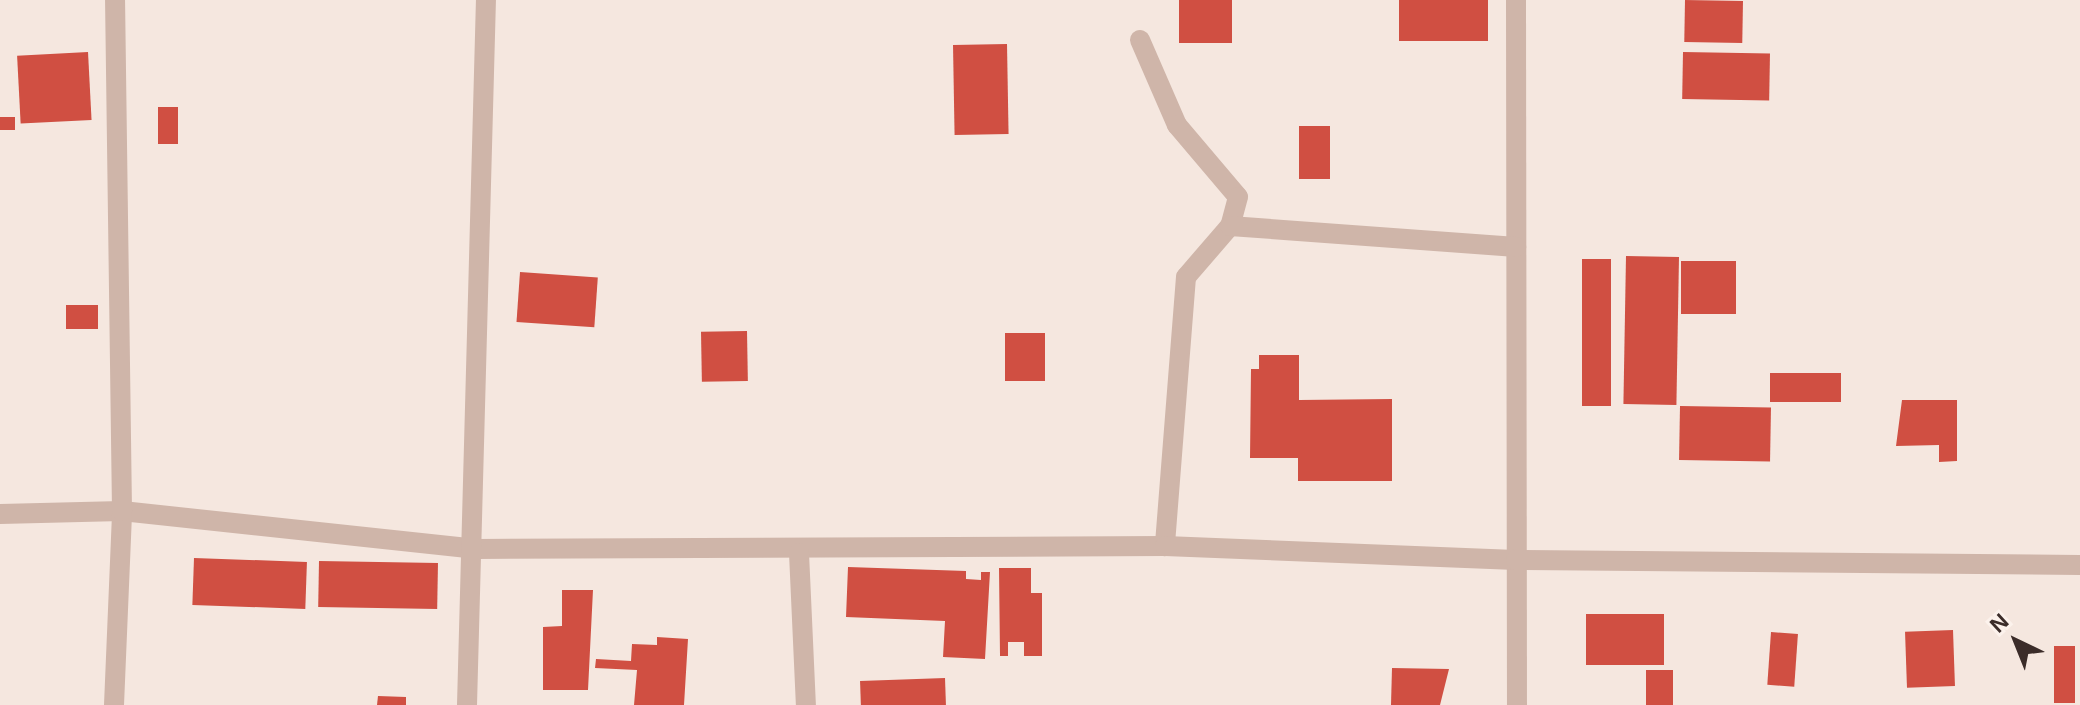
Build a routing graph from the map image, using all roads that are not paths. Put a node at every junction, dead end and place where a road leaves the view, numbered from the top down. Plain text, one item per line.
1 (115, 0) edge
2 (486, 0) edge
3 (1516, 0) edge
4 (1140, 40) dead end
5 (1230, 226) junction
6 (1516, 247) junction
7 (122, 511) junction
8 (0, 514) edge
9 (1165, 546) junction
10 (477, 549) junction
11 (799, 553) junction
12 (1516, 560) junction
13 (2080, 565) edge
14 (114, 705) edge
15 (467, 705) edge
16 (806, 705) edge
17 (1517, 705) edge

1 - 7 street
2 - 10 street
3 - 6 street
4 - 5 street
5 - 6 street
5 - 9 street
6 - 12 street
7 - 8 street
7 - 10 street
7 - 14 street
9 - 11 street
9 - 12 street
10 - 11 street
10 - 15 street
11 - 16 street
12 - 13 street
12 - 17 street

